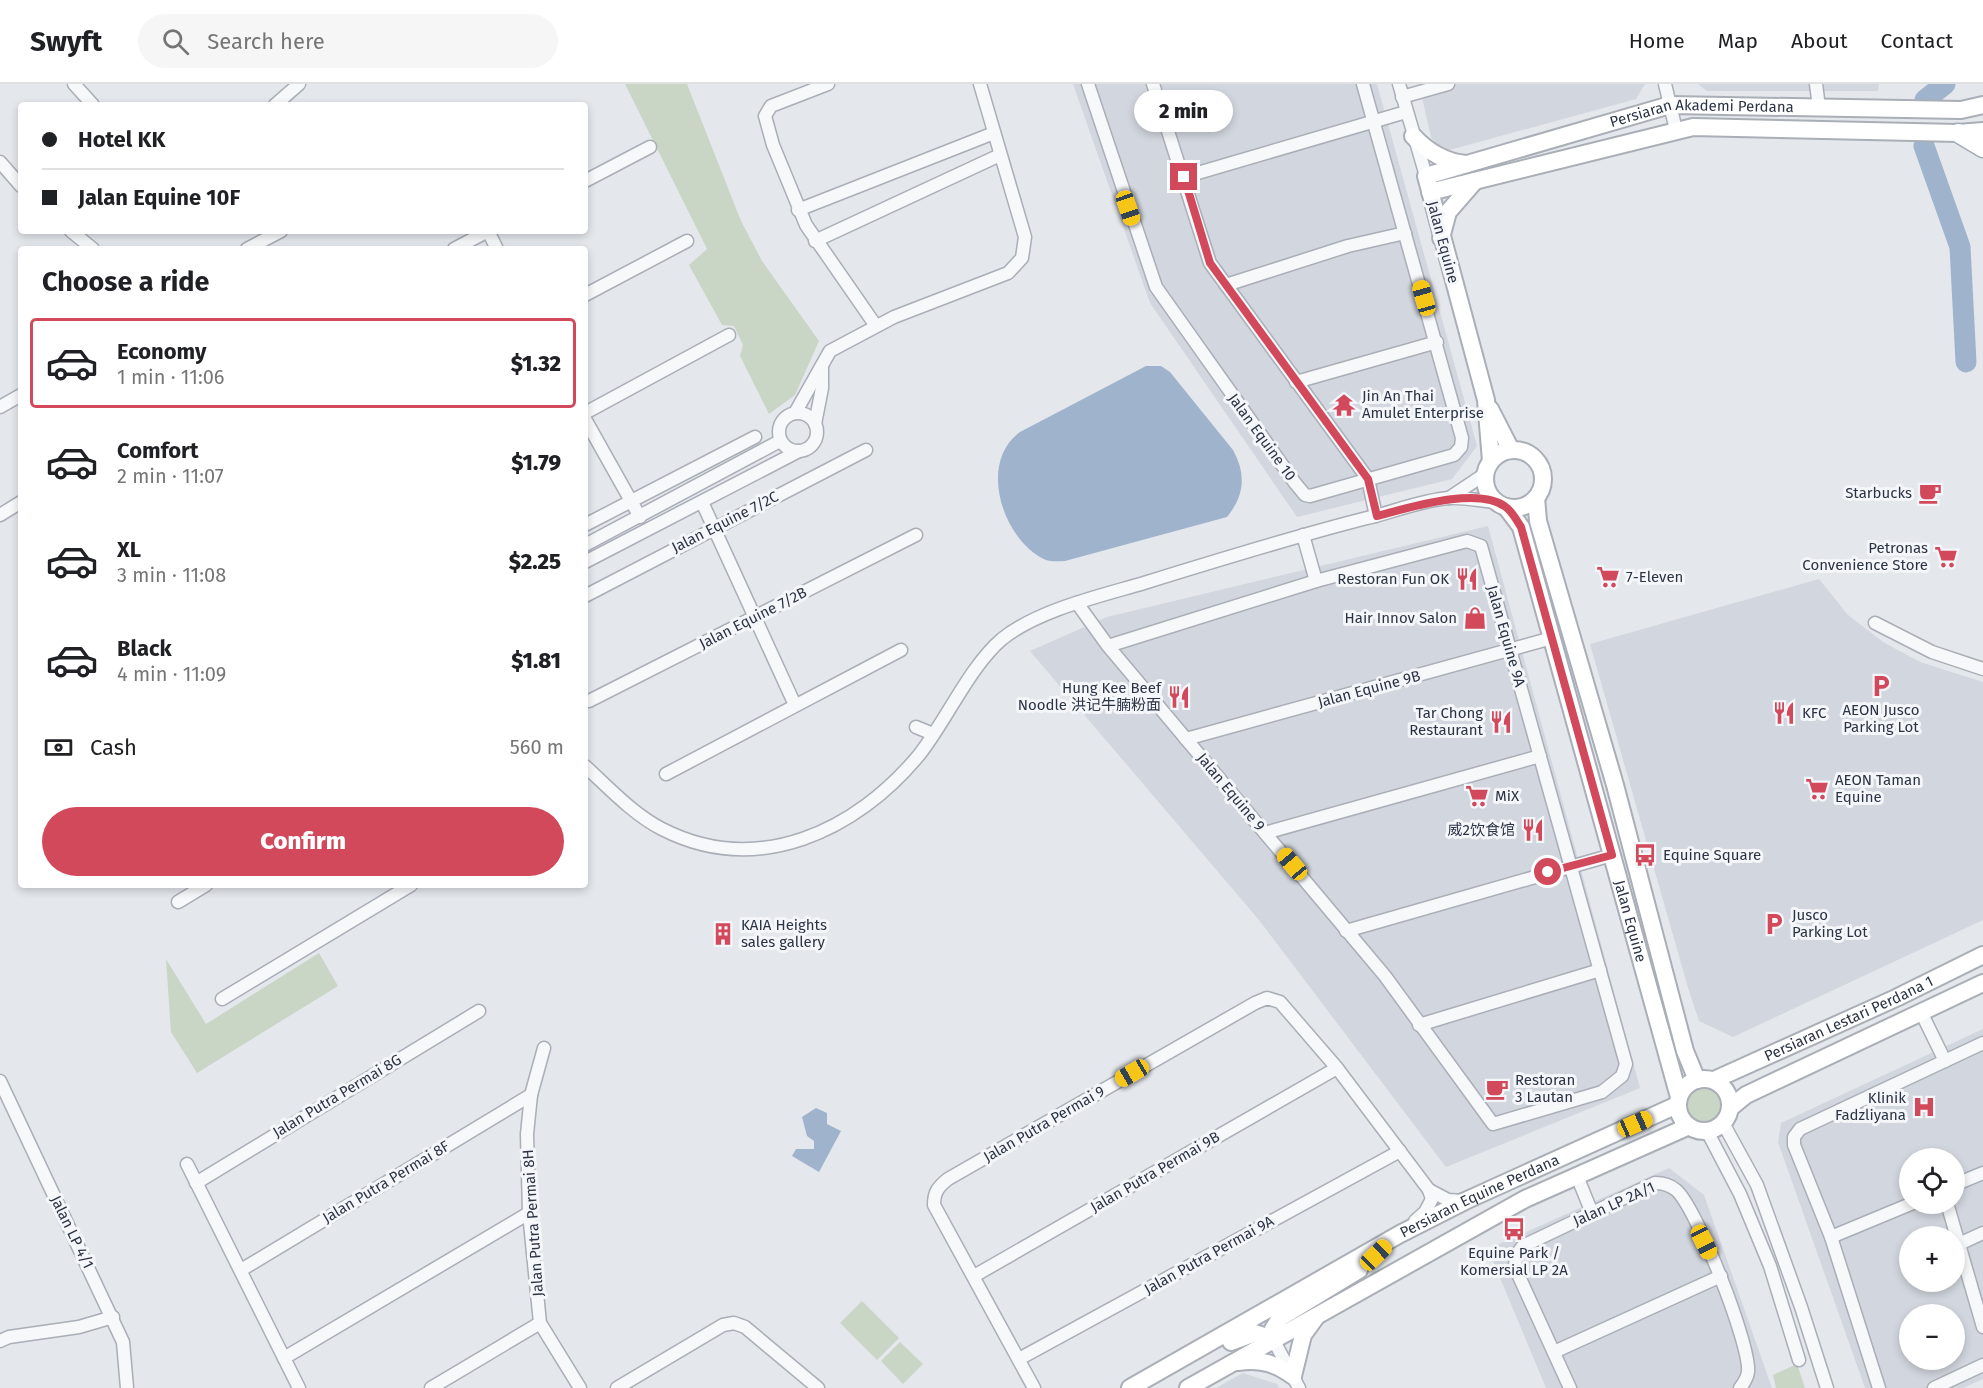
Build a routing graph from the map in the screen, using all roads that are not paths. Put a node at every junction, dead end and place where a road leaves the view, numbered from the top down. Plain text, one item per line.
1 (74, 84) edge
2 (299, 84) edge
3 (828, 84) edge
4 (980, 84) edge
5 (1088, 84) edge
6 (1153, 84) edge
7 (1363, 84) edge
8 (1399, 84) edge
9 (1448, 84) edge
10 (1665, 84) edge
11 (1816, 84) edge
12 (1402, 97) junction
13 (90, 102) edge
14 (278, 102) edge
15 (1670, 105) junction
16 (1983, 105) edge
17 (1819, 107) junction
18 (1406, 112) junction
19 (1372, 121) junction
20 (1676, 130) junction
21 (1983, 131) edge
22 (994, 133) junction
23 (1958, 133) junction
24 (1413, 135) junction
25 (650, 147) dead end
26 (1983, 148) edge
27 (1000, 155) junction
28 (0, 162) edge
29 (1471, 164) junction
30 (1184, 177) junction
31 (588, 179) edge
32 (1475, 181) junction
33 (18, 183) edge
34 (1428, 184) junction
35 (798, 210) junction
36 (1405, 233) junction
37 (75, 234) edge
38 (275, 234) edge
39 (482, 234) edge
40 (1441, 238) junction
41 (687, 241) dead end
42 (815, 241) junction
43 (89, 246) edge
44 (253, 246) edge
45 (460, 246) edge
46 (1226, 285) junction
47 (588, 293) edge
48 (876, 326) junction
49 (729, 335) dead end
50 (1437, 342) junction
51 (822, 367) junction
52 (1296, 382) junction
53 (18, 397) edge
54 (1486, 400) junction
55 (0, 408) edge
56 (588, 411) edge
57 (795, 413) junction
58 (815, 424) junction
59 (588, 425) edge
60 (755, 437) dead end
61 (780, 441) junction
62 (866, 450) dead end
63 (1511, 450) junction
64 (800, 452) junction
65 (720, 456) junction
66 (1488, 468) junction
67 (728, 470) junction
68 (1368, 479) junction
69 (1449, 498) junction
70 (1536, 498) junction
71 (702, 501) junction
72 (630, 502) junction
73 (18, 504) edge
74 (1501, 505) junction
75 (0, 515) edge
76 (640, 516) junction
77 (1377, 516) junction
78 (588, 523) edge
79 (713, 528) junction
80 (1303, 534) junction
81 (916, 535) dead end
82 (588, 543) edge
83 (588, 560) edge
84 (1316, 581) junction
85 (588, 594) edge
86 (1077, 603) junction
87 (756, 617) junction
88 (1875, 623) dead end
89 (1552, 639) junction
90 (1108, 646) junction
91 (902, 650) dead end
92 (1510, 650) junction
93 (1983, 669) edge
94 (589, 701) dead end
95 (795, 705) junction
96 (916, 727) dead end
97 (933, 734) junction
98 (1186, 739) junction
99 (1540, 756) junction
100 (588, 769) edge
101 (666, 774) dead end
102 (1265, 832) junction
103 (1612, 855) junction
104 (1571, 866) junction
105 (201, 888) edge
106 (406, 888) edge
107 (178, 902) dead end
108 (1346, 931) junction
109 (1983, 955) edge
110 (1600, 970) junction
111 (1983, 983) edge
112 (222, 999) dead end
113 (479, 1011) dead end
114 (1921, 1012) junction
115 (1419, 1025) junction
116 (1983, 1043) edge
117 (544, 1048) dead end
118 (1945, 1060) junction
119 (1337, 1068) junction
120 (1705, 1080) junction
121 (0, 1081) edge
122 (531, 1095) junction
123 (1678, 1101) junction
124 (5, 1104) edge
125 (1730, 1108) junction
126 (1723, 1123) junction
127 (1492, 1124) joint
128 (1687, 1127) junction
129 (1707, 1131) junction
130 (1400, 1151) junction
131 (187, 1164) dead end
132 (1983, 1173) edge
133 (1577, 1176) junction
134 (1965, 1180) edge
135 (196, 1183) junction
136 (1429, 1190) junction
137 (1465, 1201) junction
138 (1899, 1209) edge
139 (529, 1213) junction
140 (1592, 1213) junction
141 (1983, 1233) edge
142 (1831, 1237) junction
143 (1395, 1238) junction
144 (1965, 1241) edge
145 (1965, 1265) edge
146 (241, 1269) junction
147 (974, 1276) junction
148 (1721, 1276) junction
149 (1318, 1313) junction
150 (113, 1317) junction
151 (540, 1323) junction
152 (1983, 1327) edge
153 (1274, 1339) junction
154 (0, 1341) edge
155 (1554, 1352) junction
156 (284, 1358) junction
157 (1019, 1359) junction
158 (1799, 1360) dead end
159 (1229, 1363) junction
160 (1983, 1365) edge
161 (1153, 1375) junction
162 (1296, 1382) edge
163 (815, 1387) edge
164 (127, 1388) edge
165 (299, 1388) edge
166 (431, 1388) edge
167 (580, 1388) edge
168 (618, 1388) edge
169 (1034, 1388) edge
170 (1130, 1388) edge
171 (1188, 1388) edge
172 (1570, 1388) edge
173 (1740, 1388) edge
174 (1827, 1388) edge
175 (1879, 1388) edge
176 (1934, 1388) edge

1 - 13 street
2 - 14 street
3 - 35 street
4 - 22 street
5 - 68 street, Jalan Equine 10
6 - 30 street
7 - 19 street, Jalan Equine 10
8 - 12 street, Jalan Equine
9 - 12 street
10 - 15 street
11 - 17 street
12 - 18 street, Jalan Equine
15 - 17 street, Persiaran Akademi Perdana
15 - 20 street
15 - 29 street, Persiaran Akademi Perdana
16 - 17 street, Persiaran Akademi Perdana
18 - 19 street
18 - 24 street, Jalan Equine
19 - 30 street
19 - 36 street, Jalan Equine 10
20 - 23 street, Persiaran Akademi Perdana
20 - 32 street, Persiaran Akademi Perdana
21 - 23 street, Persiaran Akademi Perdana
22 - 27 street
22 - 35 street
23 - 26 main road
24 - 29 street
24 - 34 street, Jalan Equine
25 - 31 street
27 - 42 street
27 - 48 street
28 - 33 street
29 - 34 street, Persiaran Akademi Perdana
30 - 46 street
32 - 34 street, Persiaran Akademi Perdana
32 - 40 street
34 - 40 street, Jalan Equine
35 - 42 street
36 - 46 street
36 - 50 street, Jalan Equine 10
37 - 43 street
38 - 44 street
39 - 45 street
40 - 54 street, Jalan Equine
41 - 47 street
42 - 48 street
46 - 52 street
48 - 51 street
49 - 56 street
50 - 52 street
50 - 68 street, Jalan Equine 10
51 - 57 street
51 - 58 street
52 - 68 street
53 - 55 street
54 - 63 street, Jalan Equine
54 - 66 street, Jalan Equine
57 - 58 street
57 - 61 street
58 - 64 street
59 - 72 street
60 - 65 street
61 - 64 street
61 - 67 street
62 - 79 street, Jalan Equine 7/2C
63 - 66 street
63 - 70 street
64 - 71 street
65 - 67 street
65 - 72 street
66 - 69 street
66 - 74 street
67 - 76 street
68 - 77 street
69 - 74 street
69 - 77 street
70 - 74 street
70 - 120 street, Jalan Equine
71 - 79 street
71 - 83 street
72 - 76 street
72 - 78 street
73 - 75 street
74 - 89 street, Jalan Equine
76 - 82 street
77 - 80 street
79 - 85 street, Jalan Equine 7/2C
79 - 87 street
80 - 84 street
80 - 86 street
81 - 87 street, Jalan Equine 7/2B
84 - 90 street, Jalan Equine 9A
84 - 92 street, Jalan Equine 9A
86 - 90 street, Jalan Equine 9
86 - 97 street
87 - 94 street, Jalan Equine 7/2B
87 - 95 street
88 - 93 street
89 - 92 street, Jalan Equine 9B
89 - 103 street, Jalan Equine
90 - 98 street, Jalan Equine 9
91 - 95 street
92 - 98 street, Jalan Equine 9B
92 - 99 street, Jalan Equine 9A
95 - 101 street
96 - 97 street
97 - 100 street
98 - 102 street, Jalan Equine 9
99 - 102 street
99 - 104 street, Jalan Equine 9A
102 - 108 street, Jalan Equine 9
103 - 104 street
103 - 123 street, Jalan Equine
104 - 108 street
104 - 110 street, Jalan Equine 9A
105 - 107 street
106 - 112 street
108 - 115 street, Jalan Equine 9
109 - 120 street, Persiaran Lestari Perdana 1
110 - 115 street
110 - 127 street, Jalan Equine 9A
111 - 114 street, Persiaran Lestari Perdana 1
113 - 135 street, Jalan Putra Permai 8G
114 - 118 street
114 - 125 street, Persiaran Lestari Perdana 1
115 - 127 street, Jalan Equine 9
116 - 118 street
117 - 122 street, Jalan Putra Permai 8H
118 - 142 street
119 - 130 street, Jalan Putra Permai 9
119 - 147 street, Jalan Putra Permai 9B
119 - 147 street, Jalan Putra Permai 9
120 - 123 street
120 - 125 street
121 - 124 street, Jalan LP 4/1
122 - 139 street, Jalan Putra Permai 8H
122 - 146 street, Jalan Putra Permai 8F
123 - 128 street
123 - 137 street, Persiaran Equine Perdana
124 - 150 street, Jalan LP 4/1
125 - 126 street
126 - 129 street
126 - 174 street
128 - 129 street
128 - 133 street, Persiaran Equine Perdana
129 - 158 street
130 - 136 street, Jalan Putra Permai 9
130 - 157 street, Jalan Putra Permai 9A
131 - 135 street
132 - 134 street
133 - 140 street
133 - 149 street, Persiaran Equine Perdana
135 - 146 street
136 - 137 street
136 - 143 street
137 - 143 street, Persiaran Equine Perdana
138 - 142 street
139 - 151 street, Jalan Putra Permai 8H
139 - 156 street
140 - 148 street, Jalan LP 2A/1
140 - 155 street, Jalan LP 2A/1
141 - 144 street
142 - 175 street
143 - 153 street
143 - 161 street, Persiaran Equine Perdana
145 - 152 street
146 - 156 street
147 - 157 street, Jalan Putra Permai 9
148 - 155 street
148 - 173 street, Jalan LP 2A/1
149 - 153 street, Persiaran Equine Perdana
149 - 162 street
150 - 154 street
150 - 164 street, Jalan LP 4/1
151 - 166 street
151 - 167 street, Jalan Putra Permai 8H
153 - 159 street, Persiaran Equine Perdana
153 - 161 street
153 - 162 street
155 - 172 street
156 - 165 street
157 - 169 street, Jalan Putra Permai 9
159 - 162 street
159 - 171 street, Persiaran Equine Perdana
160 - 176 street
161 - 170 street, Persiaran Equine Perdana
163 - 168 street

